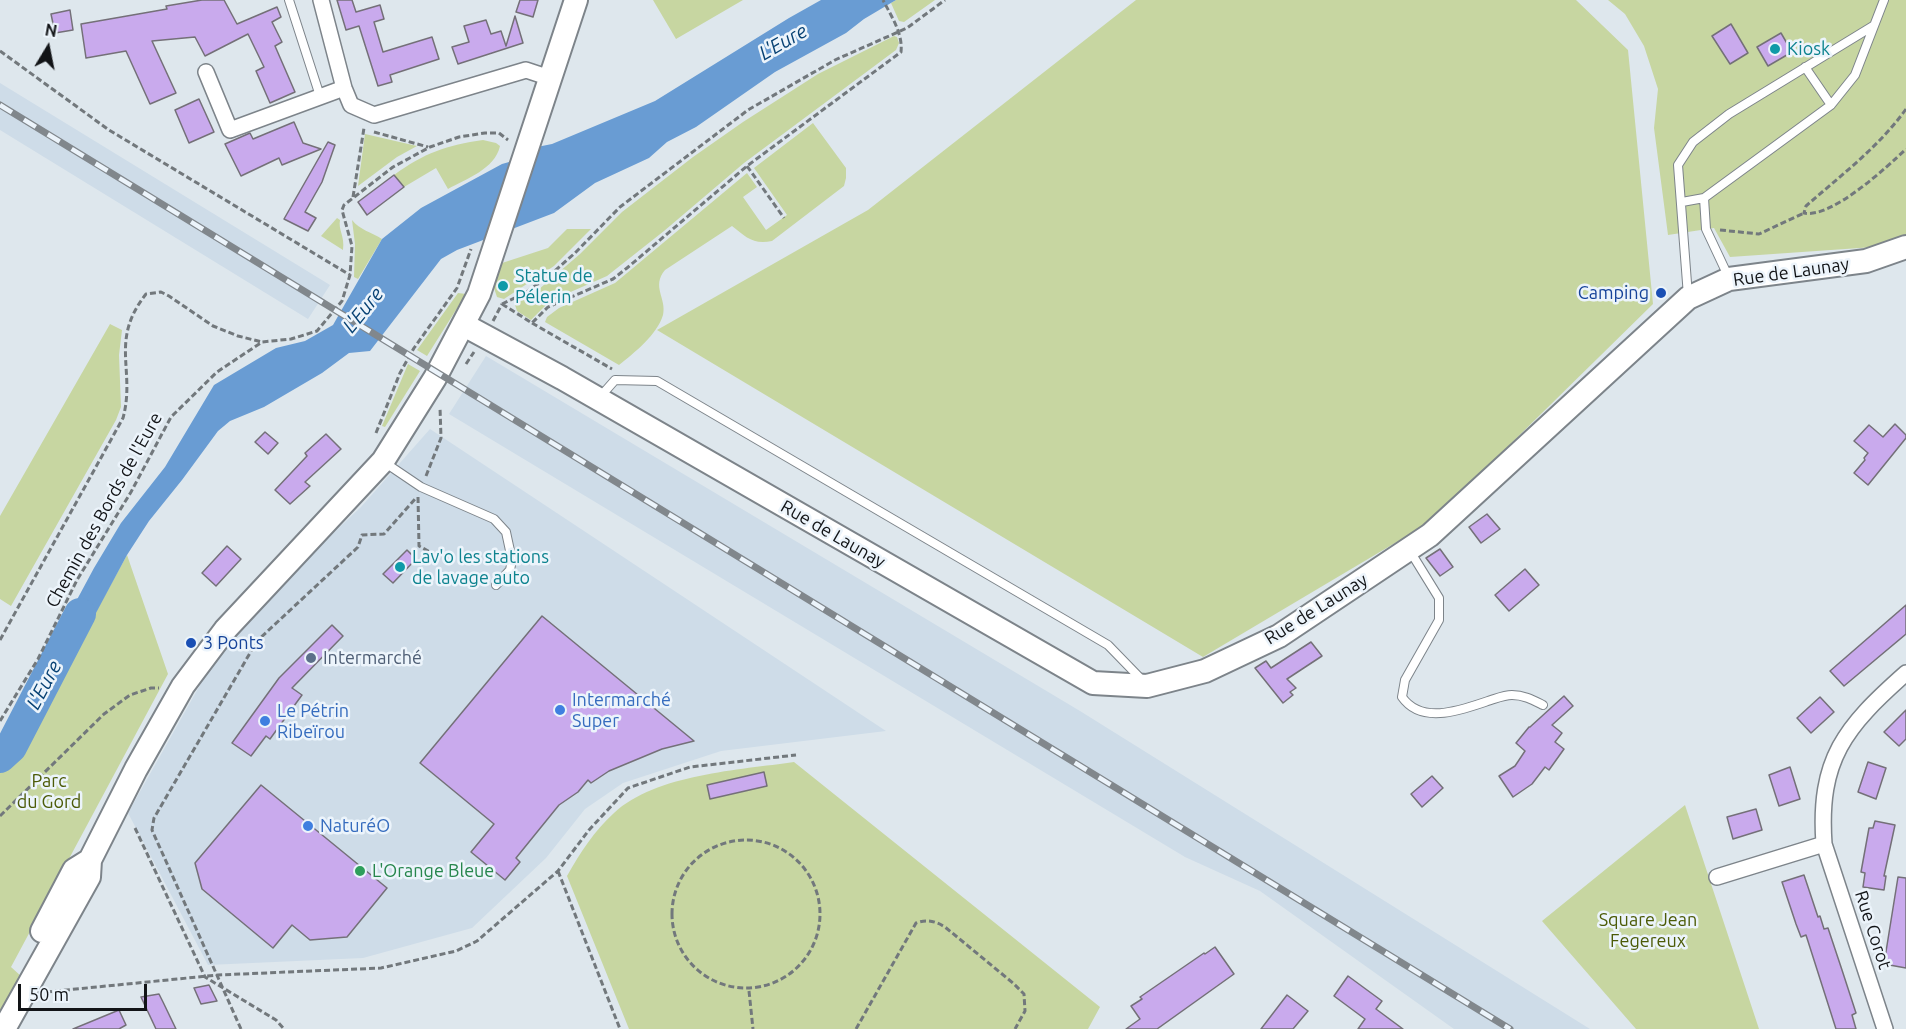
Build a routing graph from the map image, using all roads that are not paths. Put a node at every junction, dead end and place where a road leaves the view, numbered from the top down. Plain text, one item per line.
1 (289, 0) edge
2 (321, 0) edge
3 (576, 0) edge
4 (1884, 0) edge
5 (1873, 26) junction
6 (1805, 67) junction
7 (206, 72) dead end
8 (550, 78) junction
9 (344, 88) junction
10 (320, 96) junction
11 (1831, 105) junction
12 (1704, 198) junction
13 (1682, 202) junction
14 (1906, 246) edge
15 (1730, 279) junction
16 (1688, 298) junction
17 (464, 324) junction
18 (598, 399) junction
19 (383, 461) junction
20 (1409, 550) junction
21 (496, 585) dead end
22 (1906, 673) edge
23 (1147, 686) junction
24 (1543, 705) dead end
25 (1824, 844) junction
26 (90, 860) junction
27 (1717, 877) dead end
28 (0, 1010) edge
29 (4, 1029) edge
30 (1885, 1029) edge

1 - 10 lane
2 - 9 street
3 - 8 street
4 - 5 lane
5 - 6 lane
5 - 11 lane
6 - 11 lane
6 - 13 lane
7 - 10 street
8 - 9 street
8 - 17 street
9 - 10 street
11 - 12 lane
12 - 13 lane
12 - 15 lane
13 - 16 lane
14 - 15 street, Rue de Launay
15 - 16 street, Rue de Launay
16 - 20 street, Rue de Launay
17 - 18 street, Rue de Launay
17 - 19 street
18 - 23 street, Rue de Launay
18 - 23 lane
19 - 21 lane
19 - 26 street
20 - 23 street, Rue de Launay
20 - 24 lane
22 - 25 street, Rue Corot
25 - 27 street
25 - 30 street, Rue Corot
26 - 28 street
26 - 29 street

